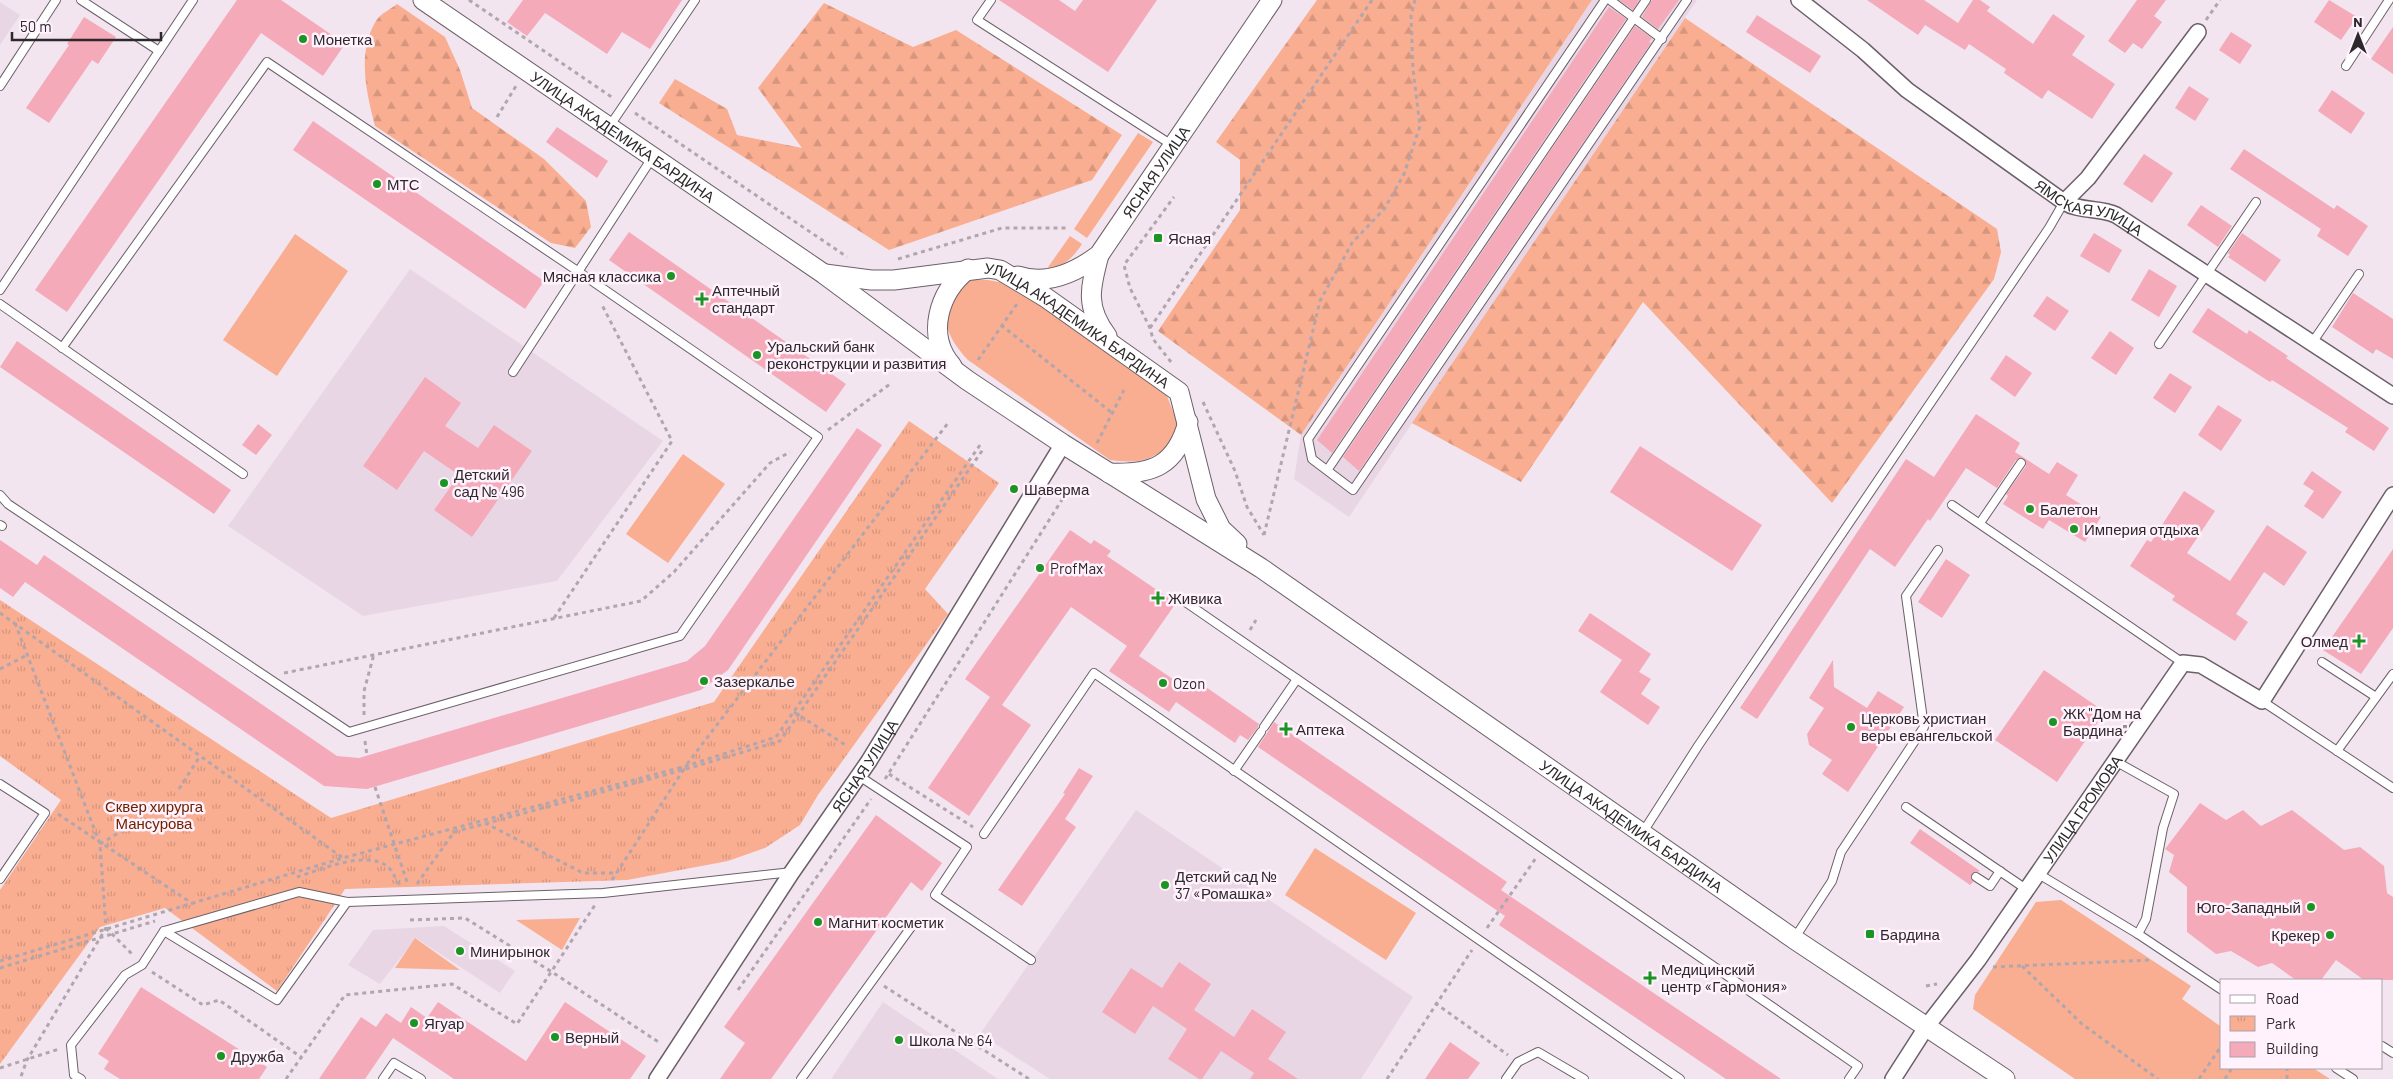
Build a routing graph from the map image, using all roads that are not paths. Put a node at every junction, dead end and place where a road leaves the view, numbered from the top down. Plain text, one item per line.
1 (56, 0) edge
2 (82, 0) edge
3 (193, 0) edge
4 (423, 0) edge
5 (695, 0) edge
6 (991, 0) edge
7 (1272, 0) edge
8 (1605, 0) edge
9 (1610, 0) edge
10 (1646, 0) edge
11 (1687, 0) edge
12 (1799, 0) edge
13 (2389, 0) edge
14 (1634, 18) junction
15 (2198, 32) road end
16 (1662, 38) junction
17 (159, 51) junction
18 (2346, 66) dead end
19 (0, 86) edge
20 (608, 128) junction
21 (1174, 146) junction
22 (652, 158) junction
23 (2064, 202) junction
24 (2256, 202) dead end
25 (1099, 255) junction
26 (968, 269) junction
27 (1000, 270) junction
28 (579, 272) junction
29 (824, 274) junction
30 (2359, 274) dead end
31 (2206, 276) junction
32 (0, 290) edge
33 (0, 304) edge
34 (2312, 343) junction
35 (2159, 344) dead end
36 (62, 348) junction
37 (1117, 348) junction
38 (513, 372) dead end
39 (958, 373) junction
40 (2393, 396) edge
41 (1188, 422) junction
42 (1063, 444) junction
43 (2021, 463) dead end
44 (1328, 469) junction
45 (243, 474) dead end
46 (1109, 474) junction
47 (0, 495) edge
48 (2393, 495) edge
49 (1952, 504) dead end
50 (1980, 523) junction
51 (1938, 550) dead end
52 (1261, 568) junction
53 (1181, 599) dead end
54 (2322, 662) dead end
55 (2182, 663) junction
56 (2393, 674) edge
57 (1297, 679) junction
58 (2376, 697) junction
59 (2262, 701) junction
60 (2337, 751) junction
61 (2115, 761) junction
62 (1234, 771) junction
63 (859, 776) junction
64 (0, 784) edge
65 (2393, 788) edge
66 (1906, 807) dead end
67 (1643, 832) junction
68 (984, 834) road end
69 (2000, 871) junction
70 (792, 872) junction
71 (2038, 873) junction
72 (1976, 877) dead end
73 (0, 879) edge
74 (2026, 889) junction
75 (347, 902) junction
76 (914, 923) dead end
77 (164, 931) junction
78 (2138, 934) junction
79 (1794, 939) junction
80 (1031, 960) dead end
81 (2220, 989) edge
82 (1927, 1026) junction
83 (2338, 1069) edge
84 (81, 1079) edge
85 (383, 1079) edge
86 (421, 1079) edge
87 (657, 1079) edge
88 (801, 1079) edge
89 (1506, 1079) edge
90 (1584, 1079) edge
91 (1680, 1079) edge
92 (1849, 1079) edge
93 (1893, 1079) edge
94 (2005, 1079) edge
95 (2353, 1079) edge

1 - 19 lane
2 - 17 lane
3 - 17 lane
4 - 20 street, УЛИЦА АКАДЕМИКА БАРДИНА
5 - 20 lane
6 - 21 lane
7 - 21 street, ЯСНАЯ УЛИЦА
8 - 44 lane
9 - 14 lane
10 - 14 lane
11 - 16 lane
12 - 23 street, ЯМСКАЯ УЛИЦА
13 - 18 lane
14 - 16 lane
14 - 44 lane
15 - 23 street
16 - 44 lane
17 - 32 lane
20 - 22 street, УЛИЦА АКАДЕМИКА БАРДИНА
21 - 25 street, ЯСНАЯ УЛИЦА
22 - 28 lane
22 - 29 street, УЛИЦА АКАДЕМИКА БАРДИНА
23 - 31 street, ЯМСКАЯ УЛИЦА
23 - 67 lane
24 - 31 lane
25 - 27 street, ЯСНАЯ УЛИЦА
25 - 37 street
26 - 27 street, УЛИЦА АКАДЕМИКА БАРДИНА
26 - 29 street, УЛИЦА АКАДЕМИКА БАРДИНА
26 - 39 street, УЛИЦА АКАДЕМИКА БАРДИНА
27 - 37 street, УЛИЦА АКАДЕМИКА БАРДИНА
28 - 36 lane
28 - 38 lane
28 - 47 lane
29 - 39 street, УЛИЦА АКАДЕМИКА БАРДИНА
30 - 34 lane
31 - 34 street, ЯМСКАЯ УЛИЦА
31 - 35 lane
33 - 36 lane
34 - 40 street, ЯМСКАЯ УЛИЦА
36 - 45 lane
37 - 41 street, УЛИЦА АКАДЕМИКА БАРДИНА
39 - 42 street, УЛИЦА АКАДЕМИКА БАРДИНА
41 - 46 street
41 - 52 street, УЛИЦА АКАДЕМИКА БАРДИНА
42 - 46 street, УЛИЦА АКАДЕМИКА БАРДИНА
42 - 63 street, ЯСНАЯ УЛИЦА
43 - 50 lane
46 - 52 street, УЛИЦА АКАДЕМИКА БАРДИНА
48 - 59 street
49 - 50 lane
50 - 55 lane
51 - 79 lane
52 - 67 street, УЛИЦА АКАДЕМИКА БАРДИНА
53 - 57 lane
54 - 58 lane
55 - 59 street
55 - 61 street, УЛИЦА ГРОМОВА
56 - 58 lane
57 - 62 lane
57 - 92 lane
58 - 60 lane
59 - 60 lane
60 - 65 lane
61 - 71 street, УЛИЦА ГРОМОВА
61 - 78 lane
62 - 68 lane
62 - 91 lane
63 - 70 street, ЯСНАЯ УЛИЦА
63 - 80 lane
64 - 73 lane
66 - 69 lane
67 - 79 street, УЛИЦА АКАДЕМИКА БАРДИНА
69 - 72 lane
69 - 74 lane
70 - 75 lane
70 - 87 street, ЯСНАЯ УЛИЦА
71 - 74 street, УЛИЦА ГРОМОВА
71 - 78 lane
74 - 82 street, УЛИЦА ГРОМОВА
75 - 77 lane
75 - 77 lane
76 - 88 lane
77 - 84 lane
78 - 81 lane
79 - 82 street, УЛИЦА АКАДЕМИКА БАРДИНА
82 - 93 street, УЛИЦА ГРОМОВА
82 - 94 street, УЛИЦА АКАДЕМИКА БАРДИНА
83 - 95 lane
85 - 86 lane
89 - 90 lane

